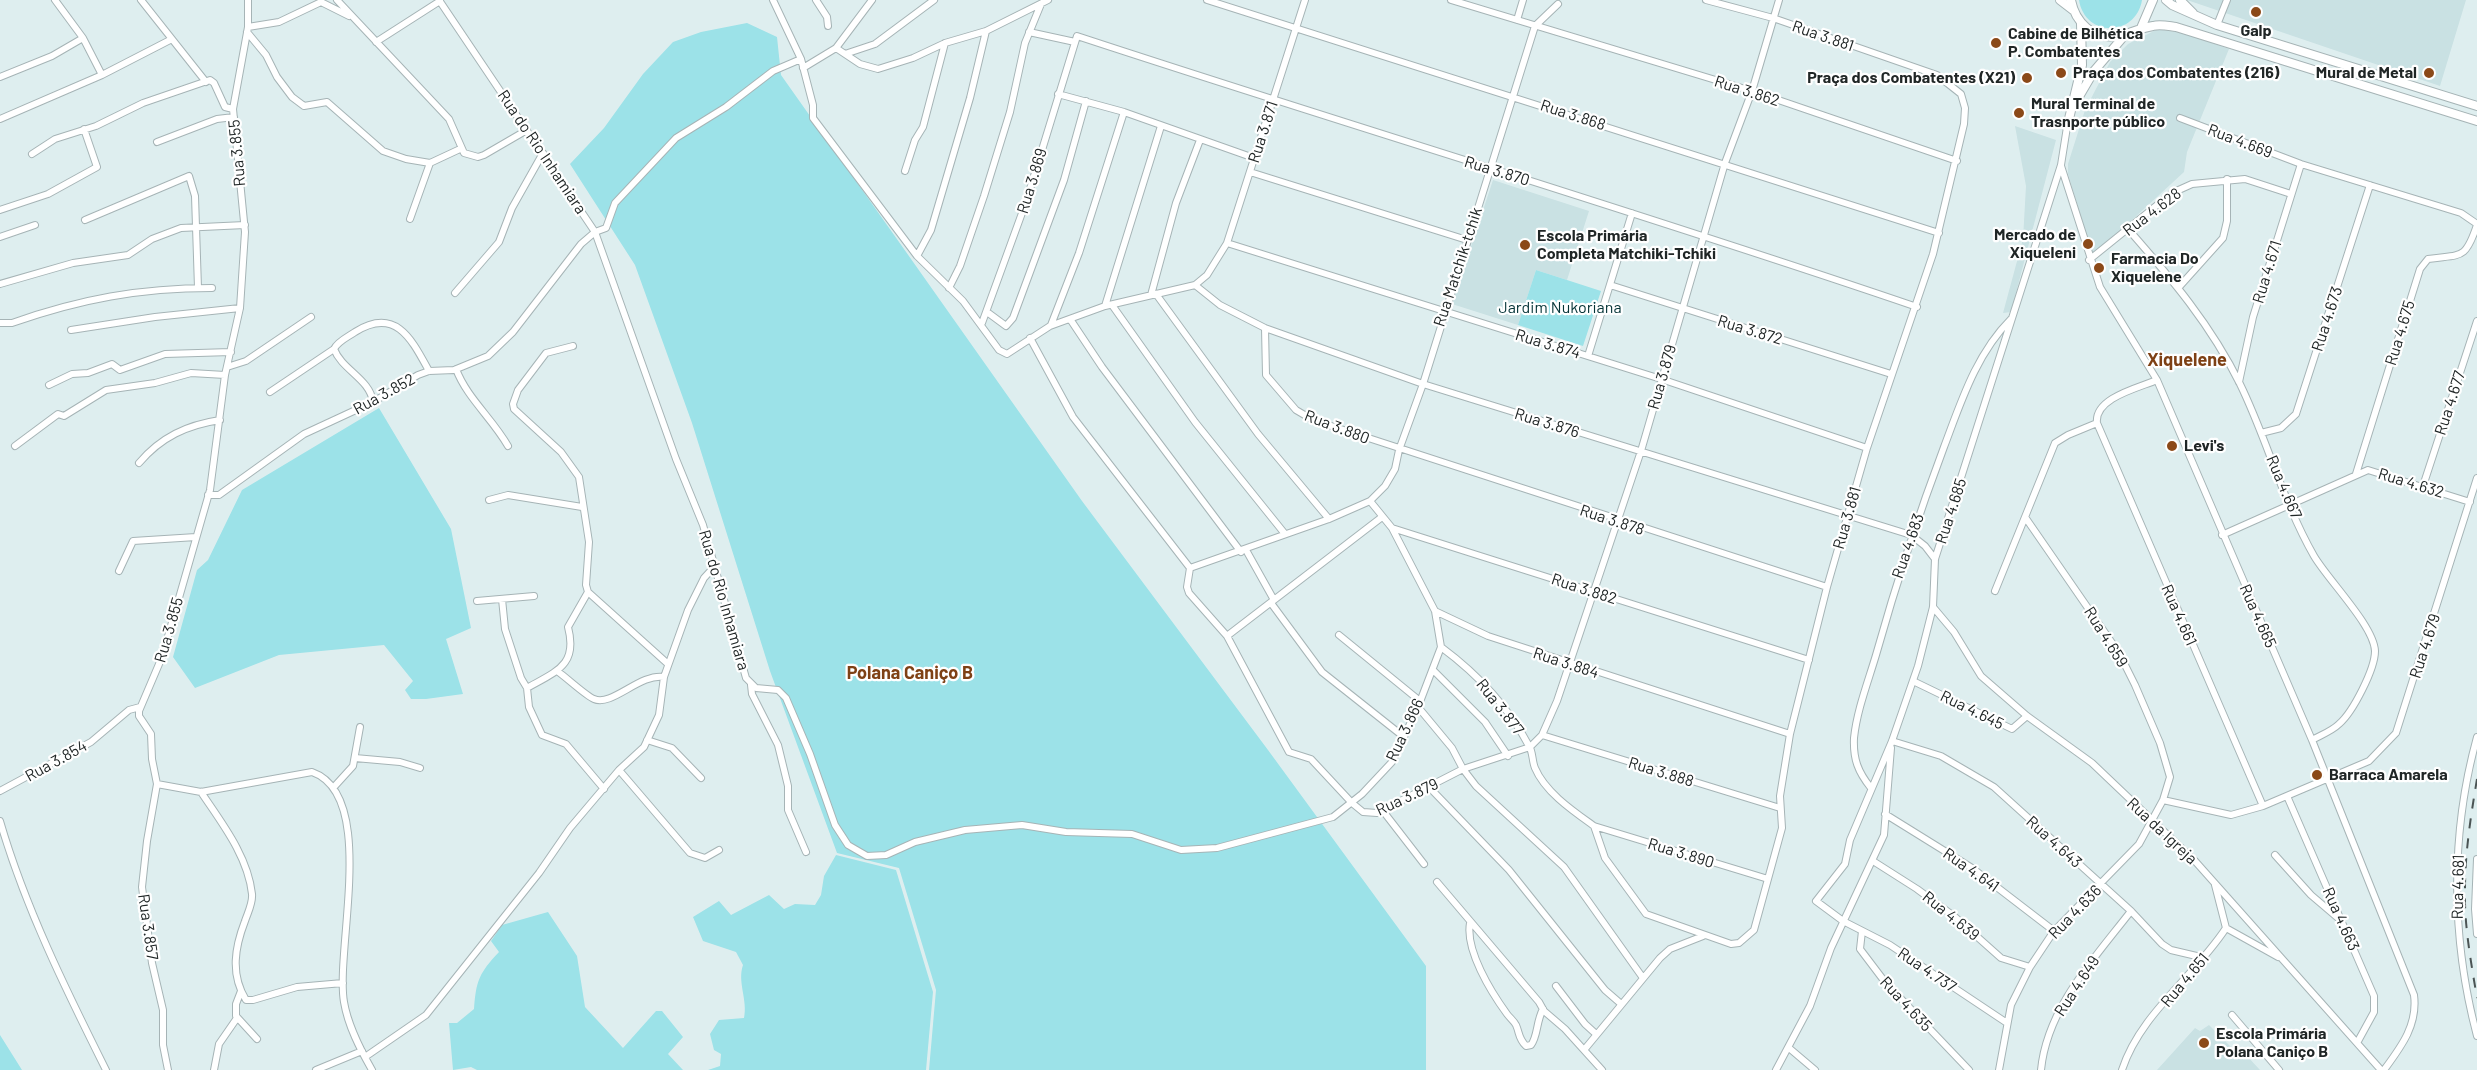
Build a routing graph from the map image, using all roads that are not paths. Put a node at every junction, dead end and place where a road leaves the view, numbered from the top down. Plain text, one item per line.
1 (55, 0) edge
2 (141, 0) edge
3 (248, 0) edge
4 (337, 0) edge
5 (773, 0) edge
6 (816, 0) edge
7 (872, 0) edge
8 (934, 0) edge
9 (1048, 0) edge
10 (1207, 0) edge
11 (1305, 0) edge
12 (1451, 0) edge
13 (1523, 0) edge
14 (1706, 0) edge
15 (1779, 0) edge
16 (2060, 0) edge
17 (2071, 0) edge
18 (2153, 0) edge
19 (2166, 0) edge
20 (2180, 0) edge
21 (2227, 0) edge
22 (439, 1) edge
23 (1041, 4) junction
24 (1558, 4) dead end
25 (2073, 10) junction
26 (1773, 18) junction
27 (2198, 18) junction
28 (354, 19) junction
29 (1517, 20) junction
30 (2081, 24) junction
31 (2217, 24) junction
32 (828, 26) dead end
33 (1535, 26) junction
34 (2141, 28) junction
35 (1296, 29) junction
36 (248, 30) junction
37 (987, 31) junction
38 (1029, 32) junction
39 (2125, 34) junction
40 (83, 38) junction
41 (1076, 39) junction
42 (170, 40) junction
43 (376, 42) junction
44 (945, 43) junction
45 (836, 48) junction
46 (845, 54) junction
47 (801, 59) junction
48 (803, 68) junction
49 (102, 75) junction
50 (0, 77) edge
51 (206, 82) junction
52 (1752, 92) junction
53 (1058, 94) junction
54 (1512, 96) junction
55 (1273, 100) junction
56 (1086, 101) junction
57 (2477, 106) edge
58 (233, 110) junction
59 (2071, 111) junction
60 (1124, 112) junction
61 (234, 117) junction
62 (2180, 118) dead end
63 (0, 119) edge
64 (2477, 121) edge
65 (1161, 126) junction
66 (2067, 127) joint
67 (84, 129) junction
68 (527, 130) junction
69 (1200, 140) junction
70 (157, 142) dead end
71 (460, 149) junction
72 (543, 153) junction
73 (32, 154) dead end
74 (1254, 159) junction
75 (1957, 161) junction
76 (1725, 163) junction
77 (430, 164) junction
78 (2301, 164) junction
79 (2061, 165) junction
80 (1490, 169) junction
81 (905, 171) dead end
82 (1250, 172) junction
83 (2227, 179) junction
84 (2370, 185) junction
85 (2291, 194) junction
86 (1, 208) edge
87 (1632, 213) junction
88 (410, 219) dead end
89 (85, 220) dead end
90 (2477, 224) edge
91 (35, 225) dead end
92 (245, 225) junction
93 (197, 226) junction
94 (2128, 229) junction
95 (595, 232) junction
96 (1939, 233) junction
97 (1705, 235) junction
98 (0, 237) edge
99 (1467, 240) junction
100 (1227, 243) junction
101 (917, 256) junction
102 (2090, 260) junction
103 (0, 284) edge
104 (1195, 285) junction
105 (1610, 285) junction
106 (2179, 287) junction
107 (198, 288) junction
108 (212, 288) dead end
109 (949, 288) junction
110 (455, 293) dead end
111 (1153, 295) junction
112 (1109, 306) junction
113 (1917, 307) junction
114 (240, 308) junction
115 (1682, 309) junction
116 (1444, 311) junction
117 (987, 312) junction
118 (2013, 316) junction
119 (311, 317) dead end
120 (1070, 319) junction
121 (2477, 321) edge
122 (0, 323) edge
123 (982, 323) junction
124 (1050, 326) junction
125 (1265, 328) junction
126 (71, 330) dead end
127 (1030, 338) junction
128 (573, 346) dead end
129 (334, 349) junction
130 (231, 352) junction
131 (1587, 356) junction
132 (227, 367) junction
133 (456, 369) junction
134 (429, 371) junction
135 (1892, 374) junction
136 (225, 375) junction
137 (1661, 379) junction
138 (2157, 380) junction
139 (2239, 383) junction
140 (1423, 384) junction
141 (49, 385) dead end
142 (270, 392) dead end
143 (373, 402) junction
144 (220, 420) junction
145 (2097, 423) junction
146 (2261, 433) junction
147 (15, 446) dead end
148 (508, 446) dead end
149 (1867, 448) junction
150 (1399, 450) junction
151 (1641, 451) junction
152 (139, 463) dead end
153 (2356, 474) junction
154 (2477, 478) edge
155 (2422, 486) junction
156 (208, 495) junction
157 (489, 501) dead end
158 (1370, 501) junction
159 (2469, 502) junction
160 (2291, 504) junction
161 (582, 507) junction
162 (1382, 517) junction
163 (1846, 517) junction
164 (2025, 517) junction
165 (1329, 519) junction
166 (1618, 522) junction
167 (1392, 528) junction
168 (1285, 534) junction
169 (1911, 535) junction
170 (2222, 535) junction
171 (196, 537) junction
172 (1244, 551) junction
173 (1935, 559) junction
174 (715, 566) junction
175 (1190, 568) junction
176 (119, 571) dead end
177 (1827, 587) junction
178 (1995, 591) dead end
179 (588, 592) junction
180 (1592, 592) junction
181 (534, 596) dead end
182 (502, 599) junction
183 (477, 601) dead end
184 (1272, 602) junction
185 (1933, 607) junction
186 (1435, 610) junction
187 (1339, 634) dead end
188 (1227, 636) junction
189 (1441, 647) junction
190 (1809, 660) junction
191 (668, 664) junction
192 (1567, 664) junction
193 (1433, 670) junction
194 (557, 671) junction
195 (664, 677) junction
196 (1913, 681) junction
197 (751, 685) junction
198 (527, 688) junction
199 (1419, 704) junction
200 (140, 707) junction
201 (2027, 716) junction
202 (360, 727) dead end
203 (1790, 734) junction
204 (1542, 735) junction
205 (1404, 737) junction
206 (2477, 737) edge
207 (647, 740) junction
208 (2312, 740) junction
209 (1892, 741) junction
210 (1530, 747) junction
211 (1508, 756) junction
212 (355, 758) junction
213 (420, 768) dead end
214 (1463, 769) junction
215 (619, 770) junction
216 (700, 778) dead end
217 (2326, 778) junction
218 (157, 784) junction
219 (1429, 787) junction
220 (333, 788) junction
221 (1871, 788) junction
222 (604, 789) junction
223 (0, 791) edge
224 (201, 792) junction
225 (2287, 796) junction
226 (2163, 800) junction
227 (1353, 803) junction
228 (2263, 806) junction
229 (1780, 808) junction
230 (1383, 811) junction
231 (1885, 814) junction
232 (0, 821) edge
233 (2153, 822) junction
234 (1593, 826) junction
235 (719, 850) dead end
236 (806, 852) dead end
237 (2275, 855) dead end
238 (2477, 859) edge
239 (1873, 861) junction
240 (1424, 864) dead end
241 (1768, 879) junction
242 (1437, 882) dead end
243 (2102, 884) junction
244 (2215, 884) junction
245 (1816, 901) joint
246 (2131, 911) junction
247 (2341, 920) junction
248 (1843, 921) junction
249 (1470, 923) junction
250 (2226, 928) junction
251 (1862, 931) junction
252 (2054, 931) junction
253 (2477, 934) edge
254 (1703, 936) junction
255 (2205, 958) junction
256 (2282, 959) junction
257 (2030, 967) junction
258 (1643, 978) junction
259 (343, 983) junction
260 (1556, 986) dead end
261 (242, 991) junction
262 (1620, 1003) junction
263 (1543, 1009) junction
264 (2232, 1015) dead end
265 (237, 1018) junction
266 (2007, 1023) junction
267 (1596, 1034) junction
268 (2477, 1036) edge
269 (257, 1039) dead end
270 (2357, 1043) junction
271 (1789, 1048) junction
272 (1584, 1050) junction
273 (363, 1054) junction
274 (106, 1070) edge
275 (168, 1070) edge
276 (214, 1070) edge
277 (316, 1070) edge
278 (372, 1070) edge
279 (1602, 1070) edge
280 (1776, 1070) edge
281 (1815, 1070) edge
282 (1969, 1070) edge
283 (1999, 1070) edge
284 (2041, 1070) edge
285 (2122, 1070) edge
286 (2279, 1070) edge
287 (2382, 1070) edge

1 - 40 street
2 - 42 street
3 - 36 street, Rua 3.855
4 - 28 street
5 - 47 street
6 - 32 street
7 - 45 street
8 - 46 street
9 - 23 street
10 - 35 street, Rua 3.868
11 - 35 street, Rua 3.871
12 - 29 street
13 - 29 street
14 - 26 street, Rua 3.881
15 - 26 street, Rua 3.879
16 - 25 main road
17 - 25 main road
18 - 34 main road
19 - 27 main road
20 - 27 main road
21 - 31 street
22 - 43 street
22 - 68 street, Rua do Rio Inhamiara
23 - 37 street
23 - 38 street
24 - 33 street
25 - 30 main road
26 - 52 street, Rua 3.879
26 - 75 street, Rua 3.881
27 - 31 main road
28 - 36 street
28 - 43 street
29 - 33 street
30 - 39 main road
30 - 59 main road, Rua 4.685
31 - 57 main road
33 - 52 street, Rua 3.862
33 - 54 street, Rua Matchik-tchik
34 - 39 main road
34 - 64 main road
35 - 54 street, Rua 3.868
35 - 55 street, Rua 3.871
36 - 58 street, Rua 3.855
36 - 77 street
37 - 44 street
37 - 101 street
38 - 41 street, Rua 3.870
38 - 109 street
39 - 59 main road, Rua 4.685
40 - 49 street
40 - 50 street
41 - 53 street, Rua 3.869
41 - 55 street, Rua 3.870
42 - 49 street
42 - 51 street
43 - 71 street
44 - 46 street
44 - 81 street
45 - 46 street
45 - 48 street
47 - 48 street
47 - 95 street, Rua 3.852
48 - 101 street
49 - 63 street
51 - 58 street
51 - 67 street
52 - 75 street, Rua 3.862
52 - 76 street, Rua 3.879
53 - 56 street
53 - 117 street, Rua 3.869
54 - 76 street, Rua 3.868
54 - 80 street, Rua Matchik-tchik
55 - 74 street, Rua 3.871
55 - 80 street, Rua 3.870
56 - 60 street
56 - 117 street
58 - 61 street, Rua 3.855
59 - 66 main road, Rua 4.685
60 - 65 street
60 - 124 street
61 - 70 street
61 - 92 street, Rua 3.855
62 - 78 street, Rua 4.669
65 - 69 street
65 - 112 street
66 - 79 street, Rua 4.685
67 - 73 street
67 - 86 street
68 - 71 street
68 - 72 street, Rua do Rio Inhamiara
69 - 74 street
69 - 111 street
71 - 77 street
72 - 95 street, Rua do Rio Inhamiara
72 - 110 street
74 - 82 street, Rua 3.871
75 - 96 street, Rua 3.881
76 - 96 street, Rua 3.868
76 - 97 street, Rua 3.879
77 - 88 street
78 - 84 street
78 - 85 street, Rua 4.671
79 - 102 street, Rua 4.665
79 - 118 street, Rua 4.685
80 - 87 street, Rua 3.870
80 - 99 street, Rua Matchik-tchik
82 - 99 street
82 - 100 street, Rua 3.871
83 - 85 street, Rua 4.628
83 - 94 street, Rua 4.628
83 - 106 street
84 - 90 street
84 - 146 street, Rua 4.673
85 - 139 street, Rua 4.671
87 - 97 street, Rua 3.870
87 - 105 street
89 - 93 street
90 - 153 street, Rua 4.675
91 - 98 street
92 - 93 street
92 - 114 street, Rua 3.855
93 - 103 street
93 - 107 street
94 - 102 street, Rua 4.628
94 - 106 street, Rua 4.667
95 - 133 street, Rua 3.852
95 - 174 street, Rua do Rio Inhamiara
96 - 113 street, Rua 3.881
97 - 113 street, Rua 3.870
97 - 115 street, Rua 3.879
99 - 116 street, Rua Matchik-tchik
100 - 104 street, Rua 3.871
100 - 116 street, Rua 3.874
101 - 109 street
102 - 138 street, Rua 4.665
104 - 111 street
104 - 125 street, Rua 3.876
105 - 115 street, Rua 3.872
105 - 131 street
106 - 139 street, Rua 4.667
107 - 108 street
107 - 122 street
109 - 123 street
111 - 112 street
111 - 165 street
112 - 120 street
112 - 168 street
113 - 135 street, Rua 3.881
114 - 126 street
114 - 130 street, Rua 3.855
115 - 135 street, Rua 3.872
115 - 137 street, Rua 3.879
116 - 131 street, Rua 3.874
116 - 140 street, Rua Matchik-tchik
117 - 123 street, Rua 3.869
118 - 169 street, Rua 4.683
118 - 173 street, Rua 4.685
119 - 132 street
120 - 124 street
120 - 172 street
121 - 155 street, Rua 4.677
123 - 127 street
124 - 127 street
125 - 140 street, Rua 3.876
125 - 150 street, Rua 3.880
127 - 175 street
128 - 161 street
129 - 134 street
129 - 142 street
129 - 143 street
130 - 132 street, Rua 3.855
130 - 141 street
131 - 137 street, Rua 3.874
132 - 136 street, Rua 3.855
133 - 134 street, Rua 3.852
133 - 148 street
134 - 143 street, Rua 3.852
135 - 149 street, Rua 3.881
136 - 144 street, Rua 3.855
136 - 147 street
137 - 149 street, Rua 3.874
137 - 151 street, Rua 3.879
138 - 145 street
138 - 170 street, Rua 4.665
139 - 146 street, Rua 4.667
140 - 150 street, Rua Matchik-tchik
140 - 151 street, Rua 3.876
143 - 156 street, Rua 3.852
144 - 152 street
144 - 156 street, Rua 3.855
145 - 164 street
145 - 228 street, Rua 4.661
146 - 160 street, Rua 4.667
149 - 163 street, Rua 3.881
150 - 158 street, Rua Matchik-tchik
150 - 166 street, Rua 3.878
151 - 163 street, Rua 3.876
151 - 166 street, Rua 3.879
153 - 155 street, Rua 4.632
153 - 160 street, Rua 4.632
154 - 159 street, Rua 4.679
155 - 159 street, Rua 4.632
156 - 171 street, Rua 3.855
157 - 161 street
158 - 162 street, Rua 3.882
158 - 165 street
159 - 217 street, Rua 4.679
160 - 170 street, Rua 4.632
160 - 208 street, Rua 4.667
161 - 179 street
162 - 167 street, Rua 3.882
162 - 184 street
163 - 169 street, Rua 3.876
163 - 177 street, Rua 3.881
164 - 178 street
164 - 226 street, Rua 4.659
165 - 168 street
166 - 177 street, Rua 3.878
166 - 180 street, Rua 3.879
167 - 180 street, Rua 3.882
167 - 186 street
168 - 172 street
169 - 173 street
169 - 221 street, Rua 4.683
170 - 208 street, Rua 4.665
171 - 176 street
171 - 200 street, Rua 3.855
172 - 175 street
172 - 184 street
173 - 185 street, Rua 4.685
174 - 191 street
174 - 197 street, Rua do Rio Inhamiara
175 - 188 street
177 - 190 street, Rua 3.881
179 - 191 street
179 - 194 street
180 - 190 street, Rua 3.882
180 - 192 street, Rua 3.879
181 - 182 street
182 - 183 street
182 - 198 street
184 - 188 street
184 - 205 street
185 - 196 street, Rua 4.685
185 - 201 street, Rua da Igreja
186 - 189 street
186 - 192 street, Rua 3.884
187 - 199 street
188 - 227 street
189 - 193 street, Rua 3.866
189 - 210 street, Rua 3.877
190 - 203 street, Rua 3.881
191 - 195 street
192 - 203 street, Rua 3.884
192 - 204 street, Rua 3.879
193 - 199 street, Rua 3.866
193 - 211 street
194 - 195 street
194 - 198 street
195 - 207 street
196 - 201 street, Rua 4.645
196 - 209 street, Rua 4.685
197 - 227 street, Rua do Rio Inhamiara
197 - 236 street
198 - 222 street
199 - 205 street, Rua 3.866
199 - 214 street
200 - 218 street
200 - 223 street, Rua 3.854
201 - 233 street, Rua da Igreja
202 - 212 street
203 - 229 street, Rua 3.881
204 - 210 street, Rua 3.879
204 - 229 street, Rua 3.888
205 - 227 street, Rua 3.866
206 - 268 street, Rua 4.681
207 - 215 street
207 - 216 street
208 - 217 street, Rua 4.665
209 - 221 street, Rua 4.685
209 - 231 street
209 - 243 street, Rua 4.643
210 - 211 street, Rua 3.879
210 - 234 street
211 - 214 street, Rua 3.879
212 - 213 street
212 - 220 street
214 - 219 street, Rua 3.879
214 - 258 street
215 - 222 street
215 - 235 street
217 - 225 street
217 - 287 street, Rua 4.665
218 - 224 street
218 - 275 street, Rua 3.857
219 - 230 street, Rua 3.879
219 - 262 street
220 - 224 street
220 - 259 street
221 - 245 street, Rua 4.685
222 - 273 street
224 - 261 street
225 - 228 street
225 - 247 street, Rua 4.663
226 - 228 street
226 - 233 street, Rua 4.636
227 - 230 street, Rua 3.879
229 - 241 street, Rua 3.881
230 - 240 street
231 - 239 street
231 - 252 street, Rua 4.641
232 - 274 street
233 - 243 street, Rua 4.636
233 - 244 street, Rua da Igreja
234 - 241 street, Rua 3.890
234 - 254 street, Rua 3.881
237 - 247 street
238 - 253 street
239 - 248 street
239 - 257 street, Rua 4.639
241 - 254 street, Rua 3.881
242 - 249 street
243 - 246 street, Rua 4.643
243 - 252 street, Rua 4.636
244 - 250 street
244 - 256 street, Rua da Igreja
245 - 248 street, Rua 4.737
246 - 255 street, Rua 4.643
246 - 284 street, Rua 4.649
247 - 270 street, Rua 4.663
248 - 251 street, Rua 4.737
248 - 271 street
249 - 263 street
249 - 263 street
250 - 255 street, Rua 4.651
250 - 256 street
251 - 266 street, Rua 4.737
251 - 282 street, Rua 4.635
252 - 257 street, Rua 4.636
254 - 258 street
255 - 285 street, Rua 4.651
256 - 270 street, Rua da Igreja
257 - 266 street, Rua 4.636
258 - 262 street
259 - 261 street
259 - 273 street
260 - 267 street
261 - 265 street
262 - 267 street
263 - 272 street
264 - 286 street
265 - 269 street
265 - 276 street
266 - 283 street, Rua 4.636
267 - 272 street
270 - 287 street, Rua da Igreja
271 - 280 street
271 - 281 street
272 - 279 street
273 - 277 street
273 - 278 street

